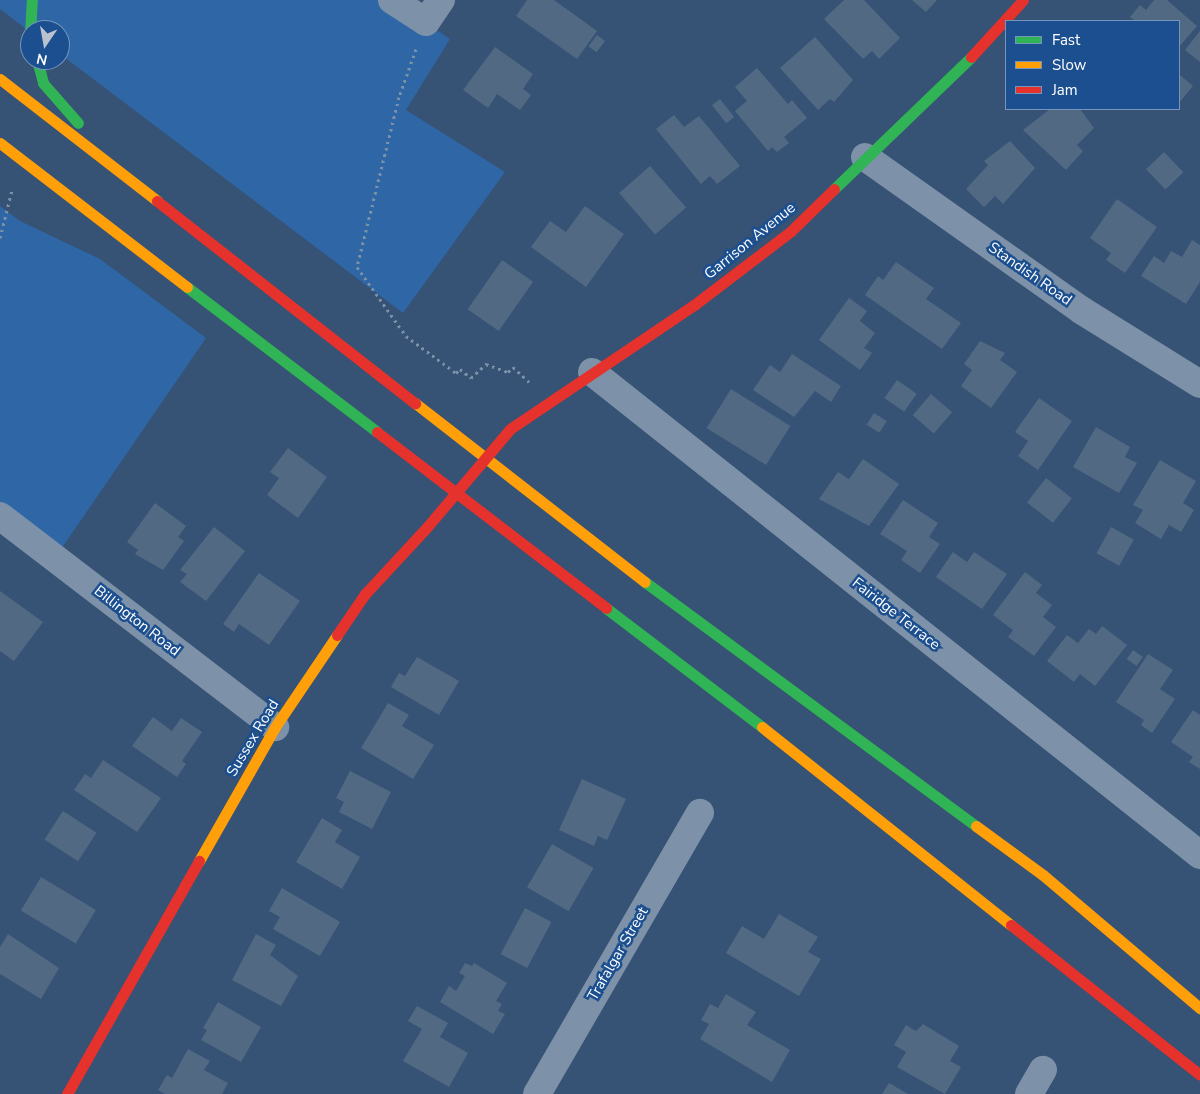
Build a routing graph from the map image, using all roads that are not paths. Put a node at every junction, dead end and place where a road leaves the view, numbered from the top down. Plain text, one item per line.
1 (32, 0) edge
2 (392, 0) edge
3 (441, 0) edge
4 (1023, 0) edge
5 (31, 20) edge
6 (1005, 20) edge
7 (1005, 20) edge
8 (40, 70) edge
9 (0, 79) edge
10 (0, 143) edge
11 (865, 157) junction
12 (111, 161) junction
13 (592, 372) junction
14 (1200, 384) edge
15 (510, 429) joint
16 (0, 516) edge
17 (275, 727) junction
18 (700, 813) dead end
19 (1200, 855) edge
20 (1200, 1008) edge
21 (1043, 1070) dead end
22 (1200, 1075) edge
23 (67, 1094) edge
24 (537, 1094) edge
25 (1029, 1094) edge

1 - 5 main road
2 - 3 street
4 - 6 main road, Garrison Avenue
7 - 11 main road, Garrison Avenue
8 - 12 main road
9 - 12 main road
10 - 22 main road
11 - 13 main road, Garrison Avenue
11 - 14 street, Standish Road
12 - 20 main road
13 - 15 main road, Garrison Avenue
13 - 19 street, Fairidge Terrace
15 - 17 main road, Sussex Road, bridge
16 - 17 street, Billington Road
17 - 23 main road, Sussex Road
18 - 24 street, Trafalgar Street
21 - 25 street

